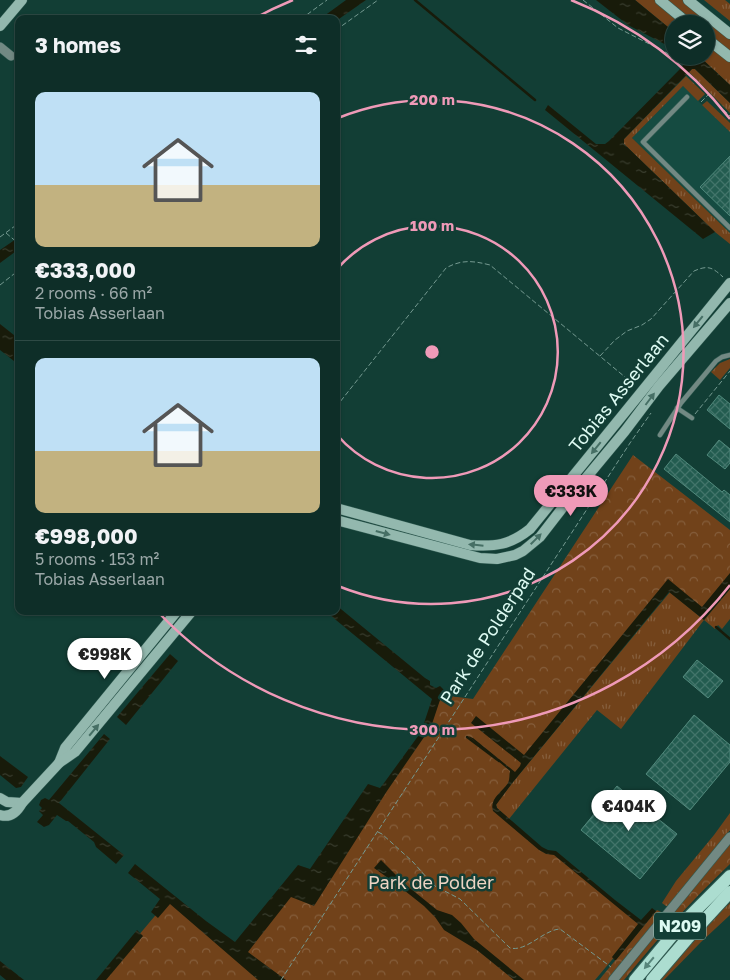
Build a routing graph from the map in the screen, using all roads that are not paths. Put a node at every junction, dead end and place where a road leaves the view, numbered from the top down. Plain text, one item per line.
1 (22, 0) edge
2 (660, 0) edge
3 (688, 0) edge
4 (678, 15) edge
5 (0, 26) edge
6 (730, 34) edge
7 (715, 45) edge
8 (0, 47) edge
9 (11, 56) dead end
10 (730, 57) edge
11 (686, 97) dead end
12 (730, 228) edge
13 (730, 284) edge
14 (730, 303) edge
15 (730, 355) edge
16 (677, 408) junction
17 (692, 418) road end
18 (660, 435) dead end
19 (340, 509) edge
20 (340, 521) edge
21 (174, 615) edge
22 (189, 615) edge
23 (58, 763) junction
24 (0, 798) edge
25 (22, 803) junction
26 (0, 815) edge
27 (730, 837) edge
28 (730, 876) edge
29 (730, 892) edge
30 (616, 976) edge
31 (635, 980) edge
32 (652, 980) edge

1 - 5 street
2 - 4 street
3 - 6 street
7 - 10 street
8 - 9 street
11 - 12 lane
13 -> 19 street, Tobias Asserlaan
20 -> 14 street, Tobias Asserlaan
15 - 16 lane
16 - 17 lane
16 - 18 lane
21 - 23 street
23 -> 22 street
23 - 25 street
24 - 25 street
25 - 26 street
27 - 30 street
28 -> 31 main road, N209
29 - 32 main road, N209

